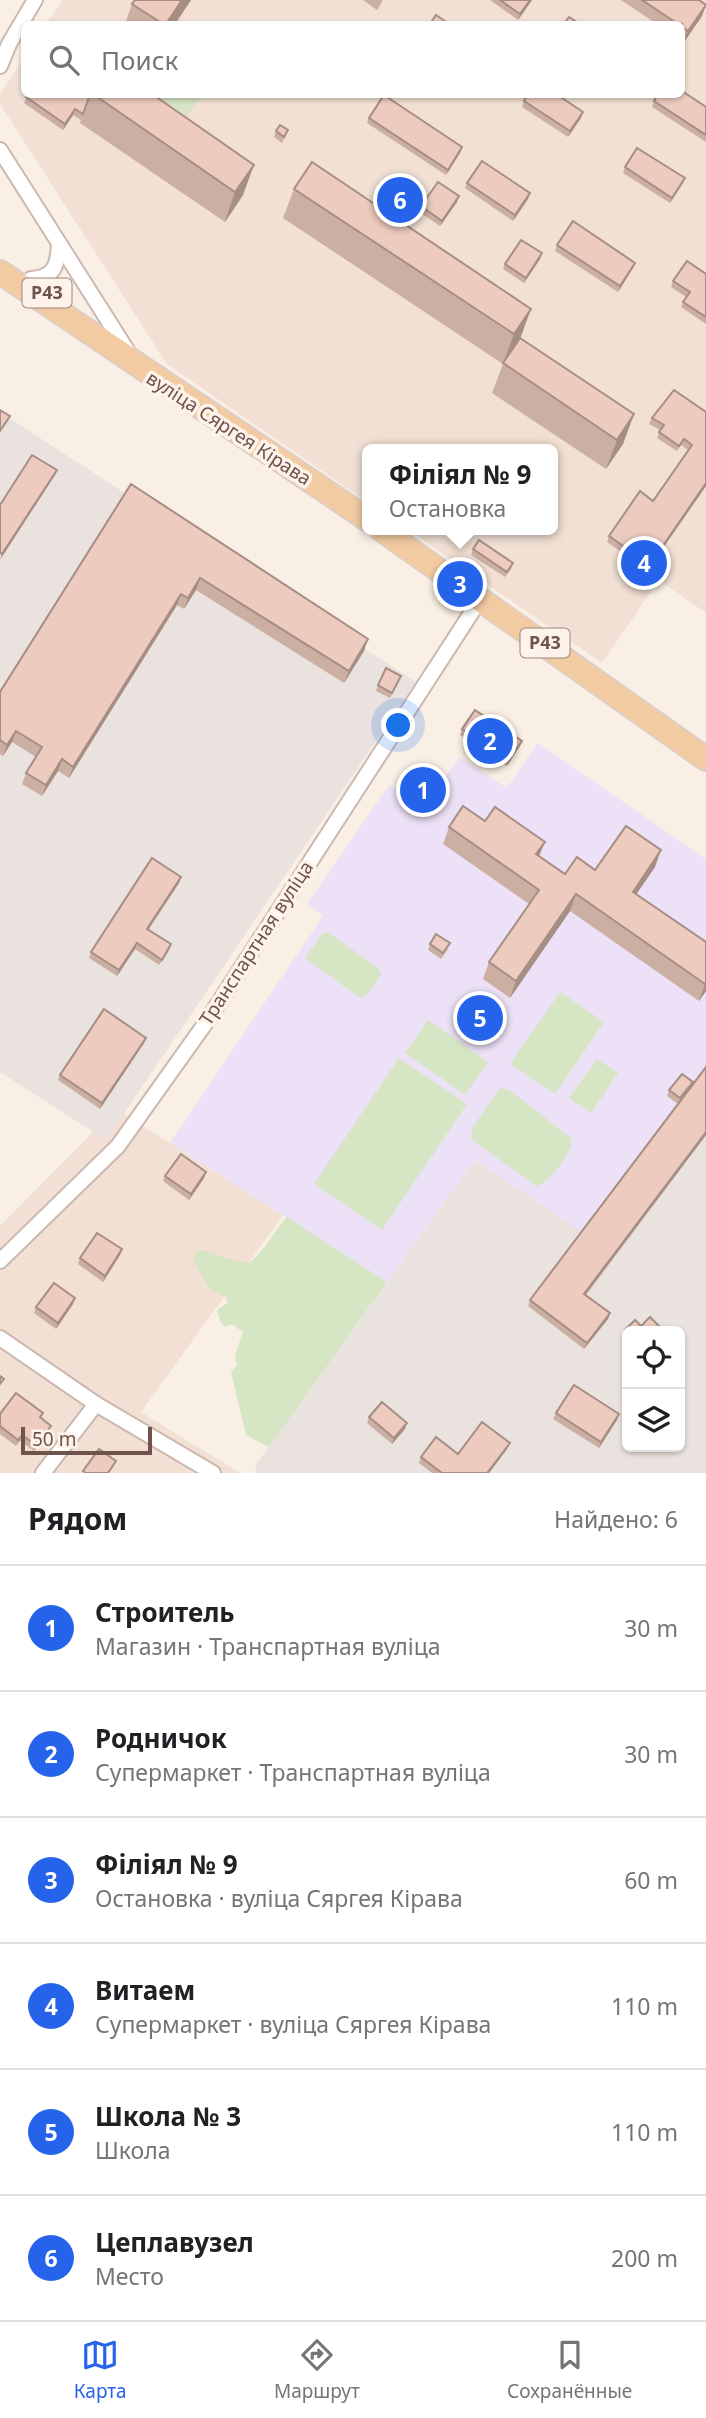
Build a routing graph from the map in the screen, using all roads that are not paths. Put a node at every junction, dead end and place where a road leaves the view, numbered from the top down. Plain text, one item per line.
1 (35, 0) edge
2 (23, 21) edge
3 (21, 24) edge
4 (0, 66) edge
5 (0, 150) edge
6 (58, 243) junction
7 (0, 254) edge
8 (0, 272) edge
9 (32, 279) junction
10 (103, 313) junction
11 (92, 334) junction
12 (139, 368) junction
13 (362, 516) edge
14 (389, 535) edge
15 (481, 598) junction
16 (706, 759) edge
17 (0, 1261) edge
18 (0, 1338) edge
19 (96, 1404) junction
20 (43, 1473) edge
21 (213, 1473) edge

1 - 2 street
3 - 4 street
5 - 6 street
6 - 9 street
6 - 10 street
7 - 9 main road, вуліца Сяргея Кірава / Р43
8 - 11 main road, вуліца Сяргея Кірава / Р43
9 - 11 main road, вуліца Сяргея Кірава / Р43
10 - 11 street
10 - 12 street
11 - 12 main road, вуліца Сяргея Кірава / Р43
12 - 13 main road, вуліца Сяргея Кірава / Р43
14 - 15 main road, Р43
15 - 16 main road, Р43
15 - 17 street, Транспартная вуліца
18 - 19 street
19 - 20 street
19 - 21 street

